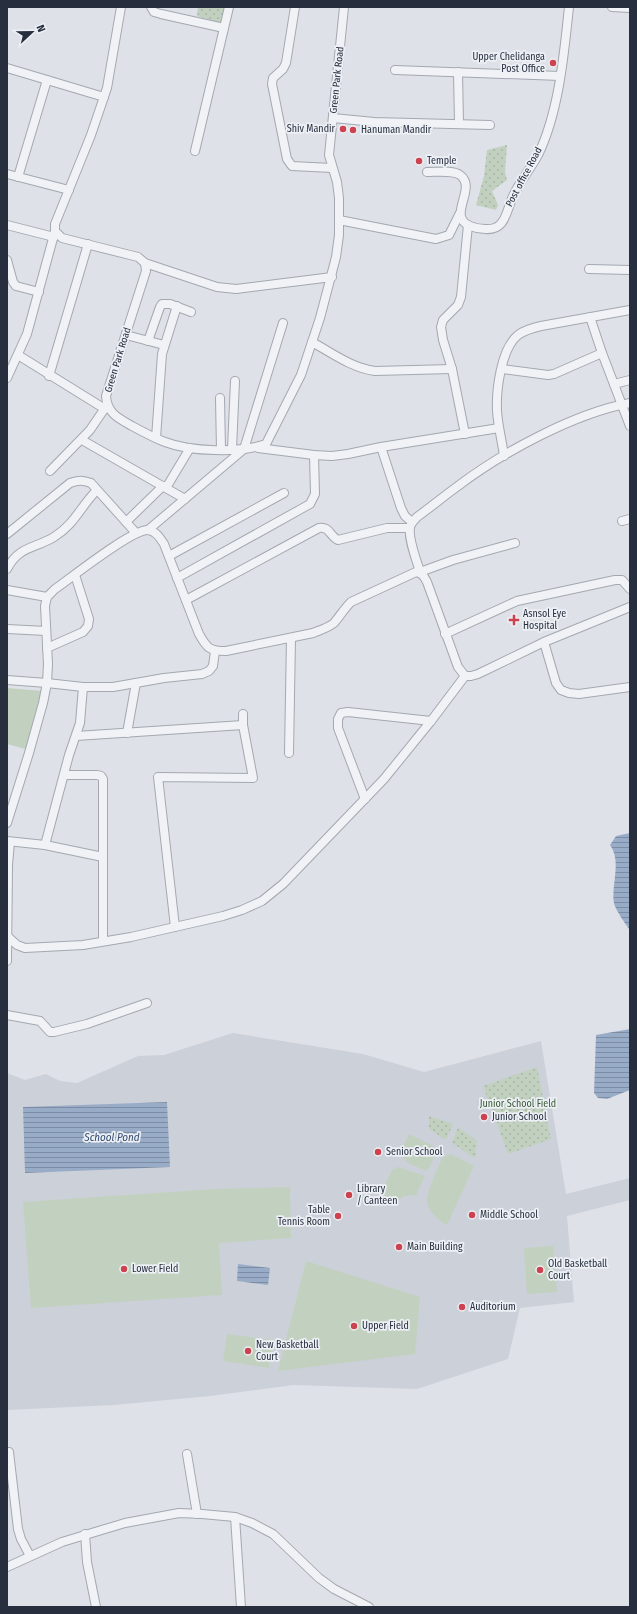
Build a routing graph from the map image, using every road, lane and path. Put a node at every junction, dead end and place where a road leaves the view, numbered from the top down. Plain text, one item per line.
1 (151, 7) edge
2 (229, 7) edge
3 (295, 7) edge
4 (344, 7) edge
5 (569, 7) edge
6 (612, 7) edge
7 (118, 8) edge
8 (630, 8) edge
9 (224, 28) junction
10 (7, 68) edge
11 (395, 70) dead end
12 (458, 72) junction
13 (560, 76) junction
14 (47, 80) junction
15 (104, 97) junction
16 (333, 118) junction
17 (458, 124) junction
18 (490, 125) dead end
19 (195, 151) dead end
20 (332, 168) junction
21 (427, 172) dead end
22 (7, 174) edge
23 (18, 177) junction
24 (69, 190) junction
25 (460, 213) junction
26 (339, 220) junction
27 (7, 224) edge
28 (468, 225) junction
29 (54, 234) junction
30 (88, 244) junction
31 (7, 260) edge
32 (145, 262) junction
33 (589, 269) dead end
34 (630, 270) edge
35 (332, 277) junction
36 (38, 292) junction
37 (177, 306) junction
38 (630, 310) edge
39 (191, 312) dead end
40 (590, 317) junction
41 (283, 323) dead end
42 (126, 335) junction
43 (148, 341) junction
44 (312, 342) junction
45 (164, 345) junction
46 (602, 353) junction
47 (18, 356) junction
48 (10, 366) edge
49 (452, 369) junction
50 (502, 369) junction
51 (49, 376) junction
52 (7, 378) edge
53 (630, 380) edge
54 (235, 381) dead end
55 (614, 384) junction
56 (220, 398) dead end
57 (626, 403) edge
58 (106, 407) junction
59 (630, 426) edge
60 (499, 428) junction
61 (465, 434) junction
62 (156, 438) junction
63 (82, 440) junction
64 (381, 447) junction
65 (190, 448) junction
66 (256, 448) junction
67 (244, 449) junction
68 (221, 450) junction
69 (232, 450) junction
70 (314, 455) junction
71 (504, 456) junction
72 (50, 471) dead end
73 (165, 487) junction
74 (97, 490) junction
75 (284, 492) dead end
76 (185, 499) junction
77 (126, 522) junction
78 (410, 525) junction
79 (148, 530) junction
80 (7, 534) edge
81 (136, 534) junction
82 (515, 543) dead end
83 (169, 556) junction
84 (7, 570) edge
85 (420, 572) junction
86 (75, 575) junction
87 (177, 578) junction
88 (630, 589) edge
89 (7, 590) edge
90 (47, 597) junction
91 (186, 600) junction
92 (630, 607) edge
93 (7, 629) edge
94 (46, 632) junction
95 (445, 634) junction
96 (291, 638) junction
97 (544, 642) junction
98 (47, 648) junction
99 (215, 651) junction
100 (465, 676) junction
101 (7, 680) edge
102 (47, 683) junction
103 (136, 683) junction
104 (83, 687) junction
105 (630, 687) edge
106 (244, 714) dead end
107 (431, 721) junction
108 (244, 725) junction
109 (127, 733) junction
110 (76, 736) junction
111 (289, 752) dead end
112 (64, 775) junction
113 (365, 799) junction
114 (7, 823) edge
115 (9, 841) edge
116 (45, 845) junction
117 (103, 857) junction
118 (7, 891) edge
119 (175, 927) junction
120 (7, 936) edge
121 (103, 941) junction
122 (7, 961) edge
123 (147, 1003) dead end
124 (7, 1015) edge
125 (9, 1452) dead end
126 (188, 1454) dead end
127 (197, 1514) junction
128 (235, 1517) junction
129 (85, 1534) junction
130 (30, 1556) junction
131 (7, 1567) edge
132 (96, 1607) edge
133 (241, 1607) edge
134 (369, 1607) edge

1 - 9 street
2 - 9 street
3 - 20 street
4 - 16 street, Green Park Road
5 - 13 street, Post office Road
6 - 8 street
7 - 15 street
9 - 19 street
10 - 14 street
11 - 12 street
12 - 13 street
12 - 17 street
13 - 28 street, Post office Road
14 - 15 street
14 - 23 street
15 - 24 street
16 - 17 street
16 - 20 street, Green Park Road
17 - 18 street
20 - 26 street, Green Park Road
21 - 25 street
22 - 23 street
23 - 24 street
24 - 29 street
25 - 26 street
25 - 28 street
26 - 35 street, Green Park Road
27 - 29 street
28 - 49 street
29 - 30 street
29 - 36 street
30 - 32 street
30 - 51 street
31 - 36 street
32 - 35 street
32 - 42 street, Green Park Road
33 - 34 street
35 - 44 street, Green Park Road
36 - 47 street
37 - 39 street
37 - 43 street
37 - 45 street
38 - 40 street
40 - 46 street
40 - 50 street
41 - 67 street
42 - 43 street
42 - 58 street, Green Park Road
43 - 45 street
44 - 49 street
44 - 66 street, Green Park Road
45 - 62 street
46 - 50 street
46 - 55 street
47 - 48 street
47 - 51 street
48 - 52 street
49 - 61 street
50 - 60 street
51 - 58 street
53 - 55 street
54 - 69 street
55 - 57 street
56 - 68 street
57 - 59 street
57 - 71 street
58 - 62 street, Green Park Road
58 - 63 street
60 - 61 street
60 - 71 street
61 - 64 street
62 - 65 street, Green Park Road
63 - 72 street
63 - 73 street
64 - 70 street
64 - 78 street
65 - 68 street, Green Park Road
65 - 73 street
66 - 67 street, Green Park Road
66 - 70 street
67 - 69 street, Green Park Road
67 - 76 street
68 - 69 street, Green Park Road
70 - 87 street
71 - 78 street
73 - 76 street
73 - 77 street
74 - 77 street
74 - 80 street
74 - 84 street
75 - 83 street
76 - 79 street
77 - 81 street
78 - 85 street
78 - 91 street
79 - 81 street
79 - 83 street
81 - 86 street
82 - 85 street
83 - 87 street
85 - 95 street
85 - 96 street
86 - 90 street
86 - 98 street
87 - 91 street
88 - 95 street
89 - 90 street
90 - 94 street
91 - 99 street
92 - 97 street
93 - 94 street
94 - 98 street
95 - 100 street
96 - 99 street
96 - 111 street
97 - 100 street
97 - 105 street
98 - 102 street
99 - 103 street
100 - 107 street
101 - 102 street
102 - 104 street
102 - 114 street
103 - 104 street
103 - 109 street
104 - 110 street
106 - 108 street
107 - 113 street
107 - 113 street
108 - 109 street
108 - 119 street
109 - 110 street
110 - 112 street
112 - 116 street
112 - 117 street
113 - 119 street
115 - 116 street
115 - 118 street
116 - 117 street
117 - 121 street
118 - 120 street
119 - 121 street
120 - 121 street
120 - 122 street
123 - 124 street
125 - 130 street
126 - 127 street
127 - 128 street
127 - 129 street
128 - 133 street
128 - 134 street
129 - 130 street
129 - 132 street
130 - 131 street

